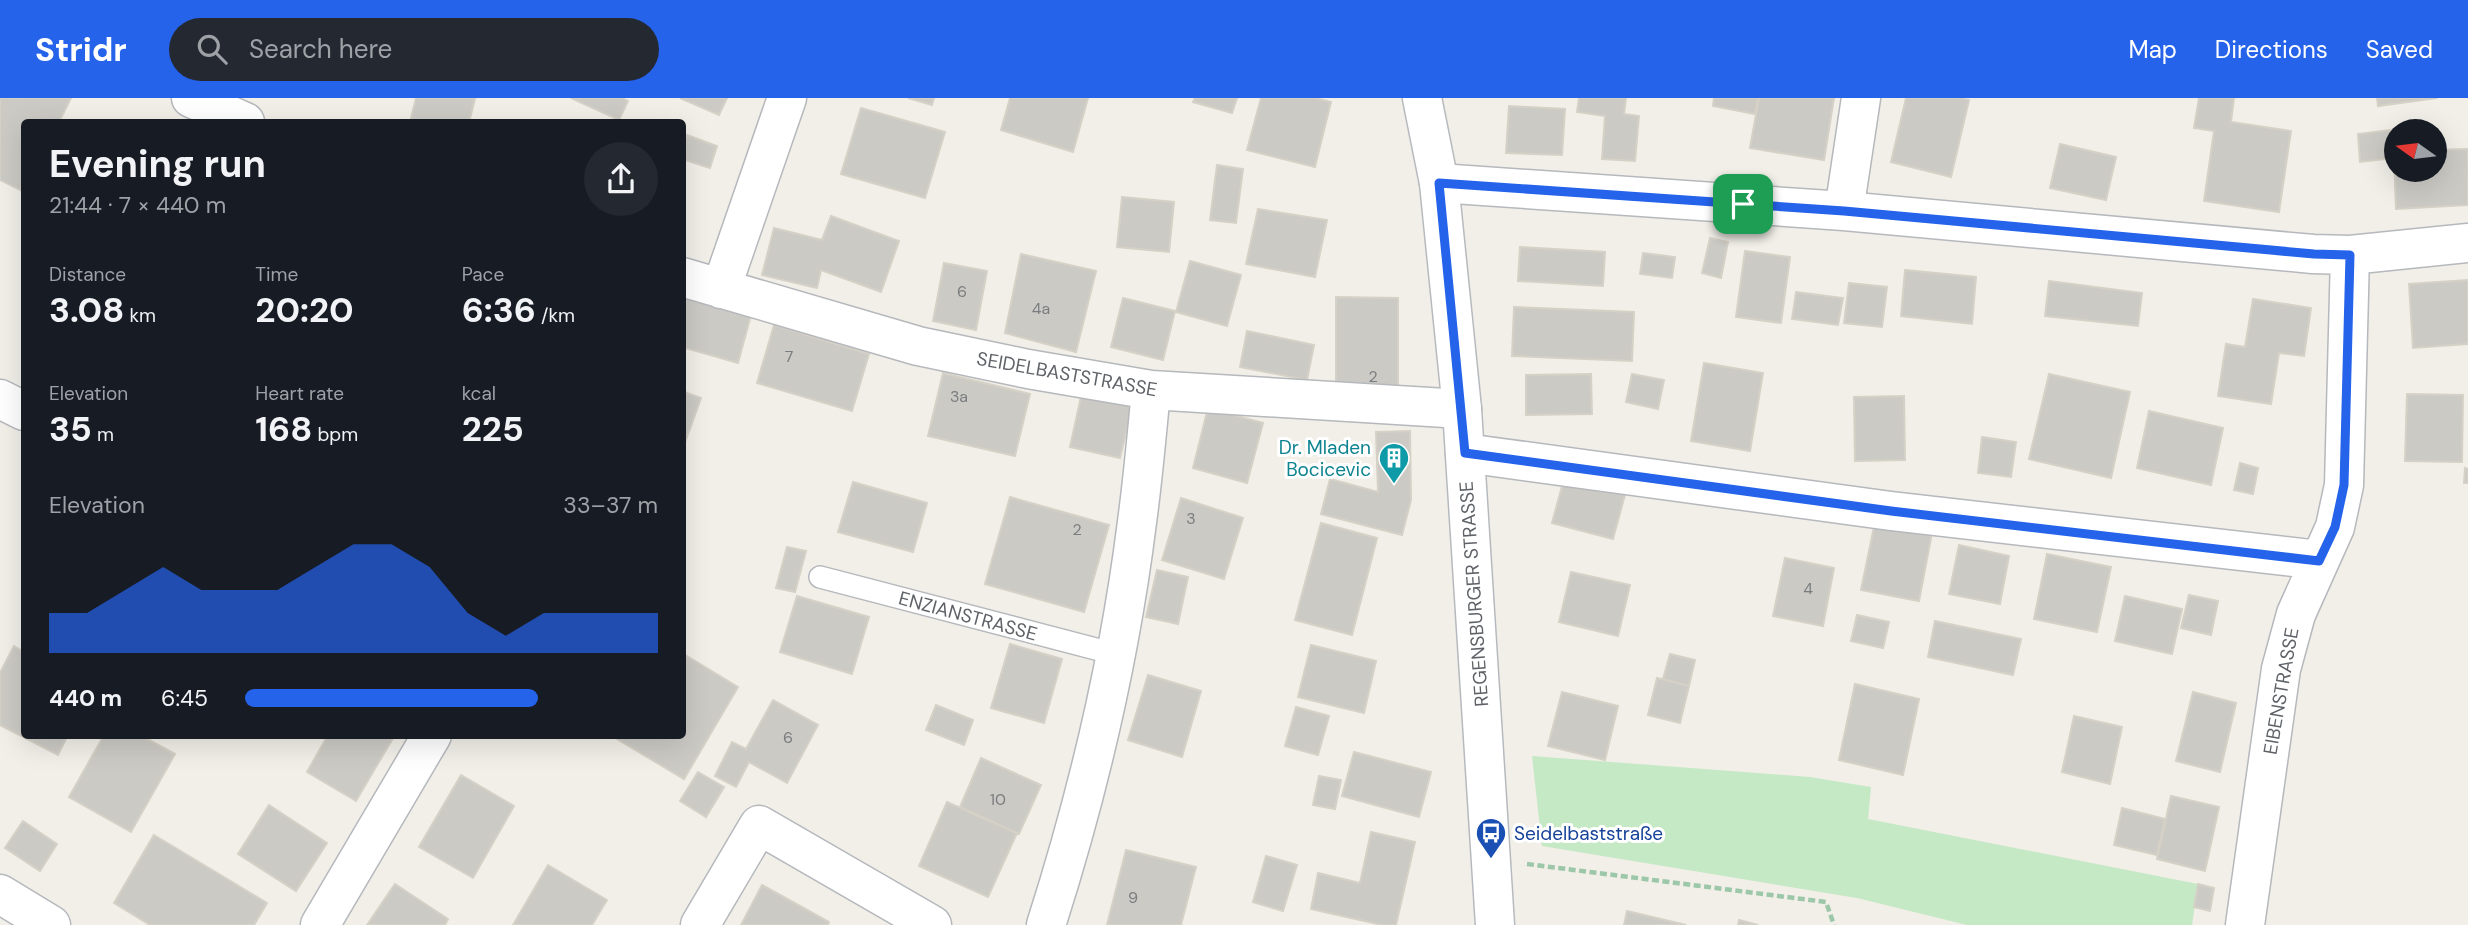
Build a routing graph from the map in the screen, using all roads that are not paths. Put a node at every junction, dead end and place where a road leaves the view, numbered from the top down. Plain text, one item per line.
1 (191, 98) edge
2 (788, 98) edge
3 (1422, 98) edge
4 (1861, 98) edge
5 (238, 119) edge
6 (1439, 183) junction
7 (1844, 211) junction
8 (2468, 243) edge
9 (2350, 255) junction
10 (686, 278) edge
11 (721, 289) junction
12 (1152, 390) junction
13 (0, 399) edge
14 (1462, 409) junction
15 (21, 410) edge
16 (1465, 453) junction
17 (2319, 561) junction
18 (820, 577) dead end
19 (1115, 654) junction
20 (430, 739) edge
21 (0, 894) edge
22 (51, 925) edge
23 (320, 925) edge
24 (700, 925) edge
25 (932, 925) edge
26 (1046, 925) edge
27 (1495, 925) edge
28 (2245, 925) edge

1 - 5 street
2 - 11 street
3 - 6 street, REGENSBURGER STRASSE
4 - 7 street
6 - 7 street
6 - 14 street, REGENSBURGER STRASSE
7 - 9 street
8 - 9 street
9 - 17 street, EIBENSTRASSE
10 - 11 street, SEIDELBASTSTRASSE
11 - 12 street, SEIDELBASTSTRASSE
12 - 14 street, SEIDELBASTSTRASSE
12 - 19 street
13 - 15 street
14 - 16 street, REGENSBURGER STRASSE
16 - 17 street
16 - 27 street, REGENSBURGER STRASSE
17 - 28 street, EIBENSTRASSE
18 - 19 lane, ENZIANSTRASSE
19 - 26 street
20 - 23 street
21 - 22 street
24 - 25 street

